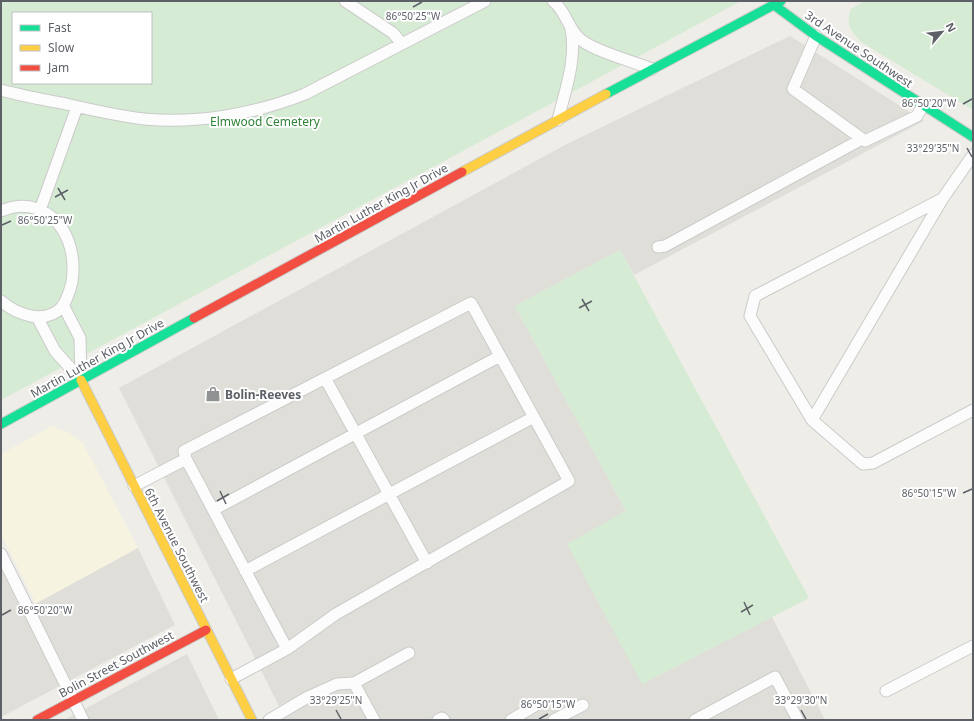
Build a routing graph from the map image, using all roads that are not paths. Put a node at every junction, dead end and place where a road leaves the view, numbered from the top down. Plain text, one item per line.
1 (345, 1) edge
2 (485, 1) edge
3 (553, 1) edge
4 (777, 3) edge
5 (571, 28) junction
6 (816, 36) junction
7 (402, 44) junction
8 (653, 69) junction
9 (1, 90) edge
10 (923, 105) junction
11 (77, 107) junction
12 (558, 120) junction
13 (973, 137) edge
14 (862, 140) junction
15 (973, 155) edge
16 (943, 198) junction
17 (40, 210) junction
18 (1, 212) edge
19 (658, 246) dead end
20 (1, 302) edge
21 (63, 305) junction
22 (38, 317) junction
23 (500, 356) junction
24 (325, 378) junction
25 (81, 380) junction
26 (973, 410) edge
27 (534, 417) junction
28 (812, 420) junction
29 (1, 424) edge
30 (355, 434) junction
31 (186, 459) junction
32 (134, 486) junction
33 (389, 495) junction
34 (213, 510) junction
35 (1, 554) edge
36 (427, 563) junction
37 (245, 571) junction
38 (206, 630) junction
39 (973, 646) edge
40 (287, 649) junction
41 (409, 653) dead end
42 (231, 679) junction
43 (354, 683) junction
44 (886, 691) dead end
45 (73, 701) junction
46 (538, 704) dead end
47 (583, 705) dead end
48 (37, 720) edge
49 (83, 720) edge
50 (252, 720) edge
51 (269, 720) edge
52 (374, 720) edge
53 (438, 720) edge
54 (444, 720) edge
55 (511, 720) edge
56 (554, 720) edge
57 (695, 720) edge
58 (798, 720) edge

1 - 7 lane
2 - 7 lane
3 - 5 lane
4 - 6 main road, 3rd Avenue Southwest
4 - 8 main road, Martin Luther King Jr Drive
5 - 8 lane
5 - 12 lane
6 - 10 main road, 3rd Avenue Southwest
6 - 14 lane
7 - 11 lane
8 - 12 main road, Martin Luther King Jr Drive
9 - 11 lane
10 - 13 main road, 3rd Avenue Southwest
10 - 14 lane
11 - 17 lane
12 - 25 main road, Martin Luther King Jr Drive
14 - 19 lane
15 - 16 lane
16 - 28 lane
16 - 28 lane
17 - 18 lane
17 - 21 lane
20 - 22 lane
21 - 22 lane
21 - 25 lane
22 - 25 lane
23 - 24 lane
23 - 27 lane
23 - 30 lane
24 - 30 lane
24 - 31 lane
25 - 29 main road, Martin Luther King Jr Drive
25 - 32 main road, 6th Avenue Southwest
26 - 28 lane
27 - 33 lane
27 - 36 lane
30 - 33 lane
30 - 34 lane
31 - 32 lane
31 - 34 lane
32 - 38 main road, 6th Avenue Southwest
33 - 36 lane
33 - 37 lane
34 - 37 lane
35 - 45 lane
36 - 40 lane
37 - 40 lane
38 - 42 main road, 6th Avenue Southwest
38 - 45 main road, Bolin Street Southwest
39 - 44 lane
40 - 42 lane
41 - 43 lane
42 - 50 main road, 6th Avenue Southwest
43 - 51 lane
43 - 52 lane
45 - 48 main road, Bolin Street Southwest
45 - 49 lane
46 - 55 lane
47 - 56 lane
53 - 54 lane
57 - 58 lane

